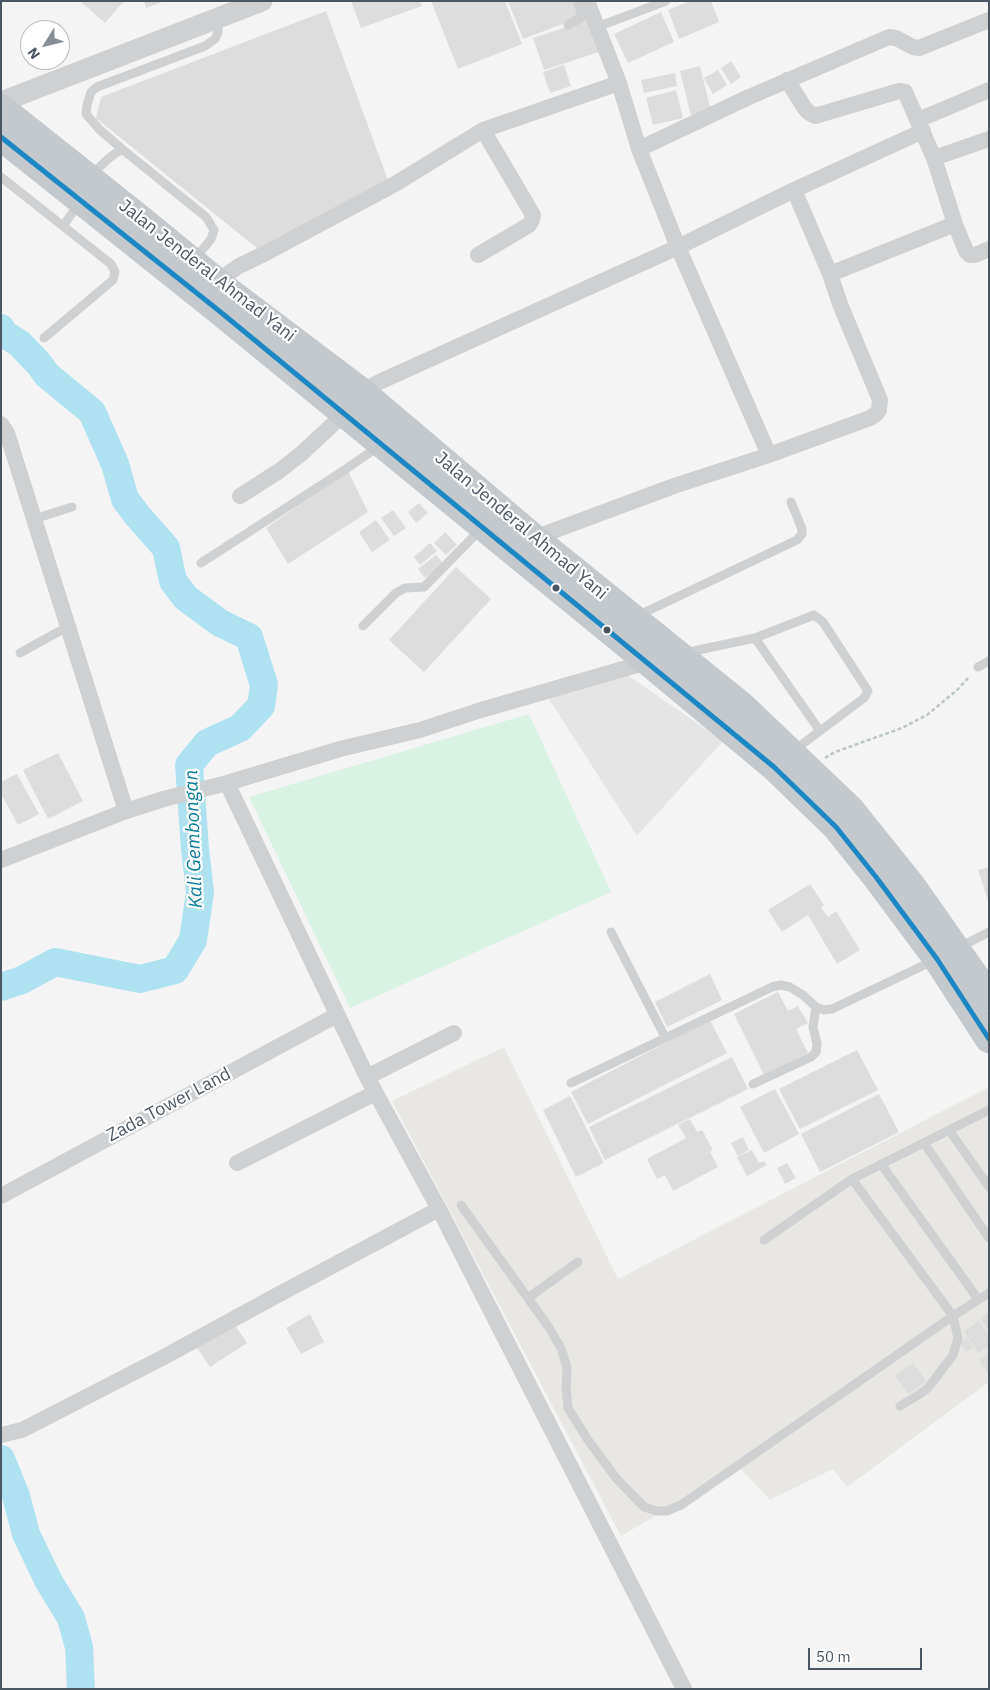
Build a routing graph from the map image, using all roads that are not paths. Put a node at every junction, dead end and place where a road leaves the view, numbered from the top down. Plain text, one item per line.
1 (262, 1) edge
2 (577, 1) edge
3 (587, 1) edge
4 (666, 1) edge
5 (218, 18) junction
6 (989, 20) edge
7 (568, 25) dead end
8 (597, 27) junction
9 (787, 80) junction
10 (618, 83) junction
11 (989, 90) edge
12 (1, 102) edge
13 (1, 108) edge
14 (920, 125) junction
15 (483, 130) junction
16 (1, 137) edge
17 (989, 139) edge
18 (122, 149) junction
19 (639, 149) junction
20 (934, 158) junction
21 (1, 177) edge
22 (85, 189) junction
23 (794, 190) junction
24 (955, 224) junction
25 (62, 226) junction
26 (678, 246) junction
27 (989, 249) edge
28 (478, 255) dead end
29 (192, 261) junction
30 (830, 274) junction
31 (222, 295) junction
32 (44, 338) dead end
33 (362, 392) junction
34 (344, 414) junction
35 (1, 424) edge
36 (381, 445) junction
37 (768, 455) junction
38 (240, 496) dead end
39 (791, 502) dead end
40 (72, 507) dead end
41 (34, 519) junction
42 (483, 527) junction
43 (534, 538) junction
44 (201, 563) dead end
45 (632, 618) junction
46 (363, 626) dead end
47 (67, 627) junction
48 (755, 638) junction
49 (20, 653) dead end
50 (677, 654) junction
51 (989, 661) edge
52 (648, 662) junction
53 (978, 667) road end
54 (820, 731) junction
55 (788, 761) junction
56 (227, 783) junction
57 (126, 811) junction
58 (1, 860) edge
59 (611, 932) dead end
60 (989, 932) edge
61 (947, 954) junction
62 (989, 996) edge
63 (816, 1006) junction
64 (337, 1015) junction
65 (454, 1033) dead end
66 (665, 1037) junction
67 (989, 1039) edge
68 (367, 1077) junction
69 (571, 1084) dead end
70 (753, 1084) dead end
71 (375, 1093) junction
72 (989, 1110) edge
73 (949, 1130) junction
74 (924, 1143) junction
75 (237, 1163) dead end
76 (881, 1164) junction
77 (852, 1179) junction
78 (989, 1187) edge
79 (1, 1196) edge
80 (461, 1205) dead end
81 (439, 1209) junction
82 (989, 1238) edge
83 (764, 1240) dead end
84 (578, 1262) dead end
85 (989, 1293) edge
86 (528, 1298) junction
87 (978, 1299) junction
88 (953, 1316) junction
89 (900, 1406) dead end
90 (1, 1435) edge
91 (684, 1689) edge

1 - 5 street
2 - 7 lane
3 - 8 street
4 - 8 lane
5 - 12 street
5 - 18 lane
6 - 9 street
8 - 10 street
9 - 14 street
9 - 19 street
10 - 15 street
10 - 19 street
11 - 14 street
13 - 22 highway, Jalan Jenderal Ahmad Yani
14 - 20 street
14 - 23 street
15 - 28 street
15 - 31 street
16 - 22 highway, Jalan Jenderal Ahmad Yani
17 - 20 street
18 - 22 lane
18 - 29 lane
19 - 26 street
20 - 24 street
21 - 25 lane
22 - 25 lane
22 - 29 highway, Jalan Jenderal Ahmad Yani
22 - 31 highway, Jalan Jenderal Ahmad Yani
23 - 26 street
23 - 30 street
24 - 27 street
24 - 30 street
25 - 32 lane
26 - 33 street
26 - 37 street
29 - 31 highway, Jalan Jenderal Ahmad Yani
30 - 37 street
31 - 33 highway, Jalan Jenderal Ahmad Yani
31 - 34 highway, Jalan Jenderal Ahmad Yani
33 - 34 street
33 - 43 highway, Jalan Jenderal Ahmad Yani
34 - 36 highway, Jalan Jenderal Ahmad Yani
34 - 38 street
35 - 41 street
36 - 42 highway, Jalan Jenderal Ahmad Yani
36 - 44 lane
37 - 43 street
39 - 45 lane
40 - 41 lane
41 - 47 street
42 - 46 lane
42 - 52 highway, Jalan Jenderal Ahmad Yani
43 - 45 highway, Jalan Jenderal Ahmad Yani
45 - 50 highway, Jalan Jenderal Ahmad Yani
47 - 49 lane
47 - 57 street
48 - 50 lane
48 - 54 lane
48 - 54 lane
50 - 52 street
50 - 55 highway, Jalan Jenderal Ahmad Yani
51 - 53 lane
52 - 55 highway, Jalan Jenderal Ahmad Yani
52 - 56 street
54 - 55 lane
55 - 61 highway, Jalan Jenderal Ahmad Yani
56 - 57 street
56 - 64 street
57 - 58 street
59 - 66 lane
60 - 61 lane
61 - 62 highway, Jalan Jenderal Ahmad Yani
61 - 63 lane
61 - 67 highway, Jalan Jenderal Ahmad Yani
63 - 66 lane
63 - 70 lane
64 - 68 street
64 - 79 street, Zada Tower Land
65 - 68 street
66 - 69 lane
68 - 71 street
71 - 75 street
71 - 81 street
72 - 73 lane
73 - 74 lane
73 - 78 lane
74 - 76 lane
74 - 82 lane
76 - 77 lane
76 - 87 lane
77 - 83 lane
77 - 88 lane
80 - 86 lane
81 - 90 street
81 - 91 street
84 - 86 lane
85 - 87 lane
86 - 88 lane
87 - 88 lane
88 - 89 lane

